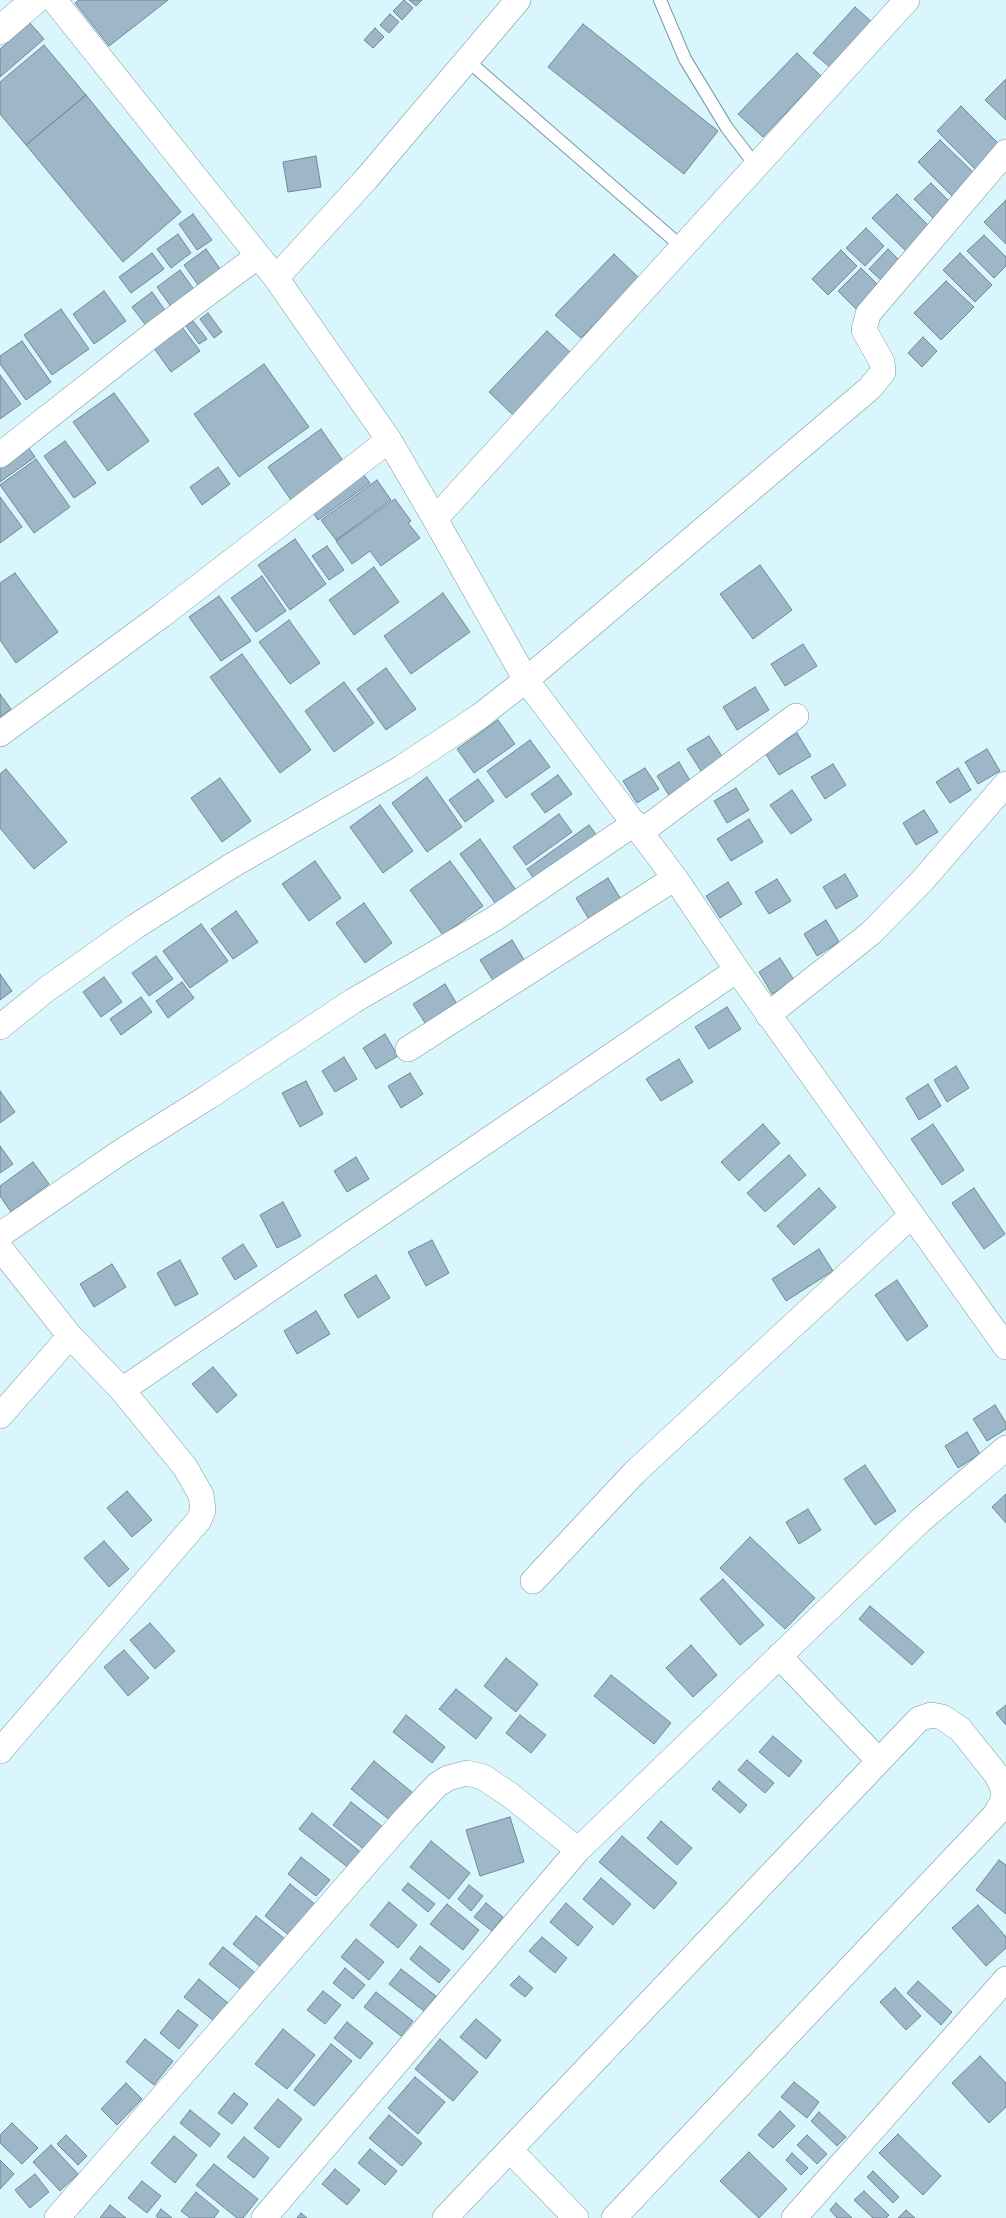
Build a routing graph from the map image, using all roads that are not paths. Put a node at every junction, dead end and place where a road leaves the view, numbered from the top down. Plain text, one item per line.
1 (35, 0) edge
2 (54, 0) edge
3 (518, 0) edge
4 (660, 0) edge
5 (907, 0) edge
6 (0, 30) edge
7 (467, 60) junction
8 (1006, 152) edge
9 (756, 166) junction
10 (682, 247) junction
11 (258, 256) junction
12 (276, 278) junction
13 (389, 440) junction
14 (0, 455) edge
15 (435, 519) junction
16 (526, 680) junction
17 (796, 716) dead end
18 (0, 734) edge
19 (1006, 784) edge
20 (638, 828) junction
21 (675, 878) junction
22 (737, 970) junction
23 (768, 1015) junction
24 (0, 1027) edge
25 (408, 1049) dead end
26 (911, 1216) junction
27 (0, 1235) edge
28 (0, 1248) edge
29 (70, 1336) junction
30 (1006, 1347) edge
31 (122, 1390) junction
32 (0, 1416) edge
33 (1006, 1448) edge
34 (533, 1581) dead end
35 (779, 1656) junction
36 (0, 1751) edge
37 (879, 1761) junction
38 (578, 1850) junction
39 (1006, 1979) edge
40 (510, 2150) junction
41 (57, 2218) edge
42 (264, 2218) edge
43 (445, 2218) edge
44 (576, 2218) edge
45 (614, 2218) edge
46 (794, 2218) edge

1 - 6 street
2 - 11 street
3 - 7 street
4 - 9 lane
5 - 9 street
7 - 10 lane
7 - 12 street
8 - 16 street
9 - 10 street
10 - 15 street
11 - 12 street
11 - 14 street
12 - 13 street
13 - 15 street
13 - 18 street
15 - 16 street
16 - 20 street
16 - 24 street
17 - 20 street
19 - 23 street
20 - 21 street
20 - 27 street
21 - 22 street
21 - 25 street
22 - 23 street
22 - 31 street
23 - 26 street
26 - 30 street
26 - 34 street
28 - 29 street
29 - 31 street
29 - 32 street
31 - 36 street
33 - 35 street
35 - 37 street
35 - 38 street
37 - 40 street
37 - 45 street
38 - 41 street
38 - 42 street
39 - 46 street
40 - 43 street
40 - 44 street

